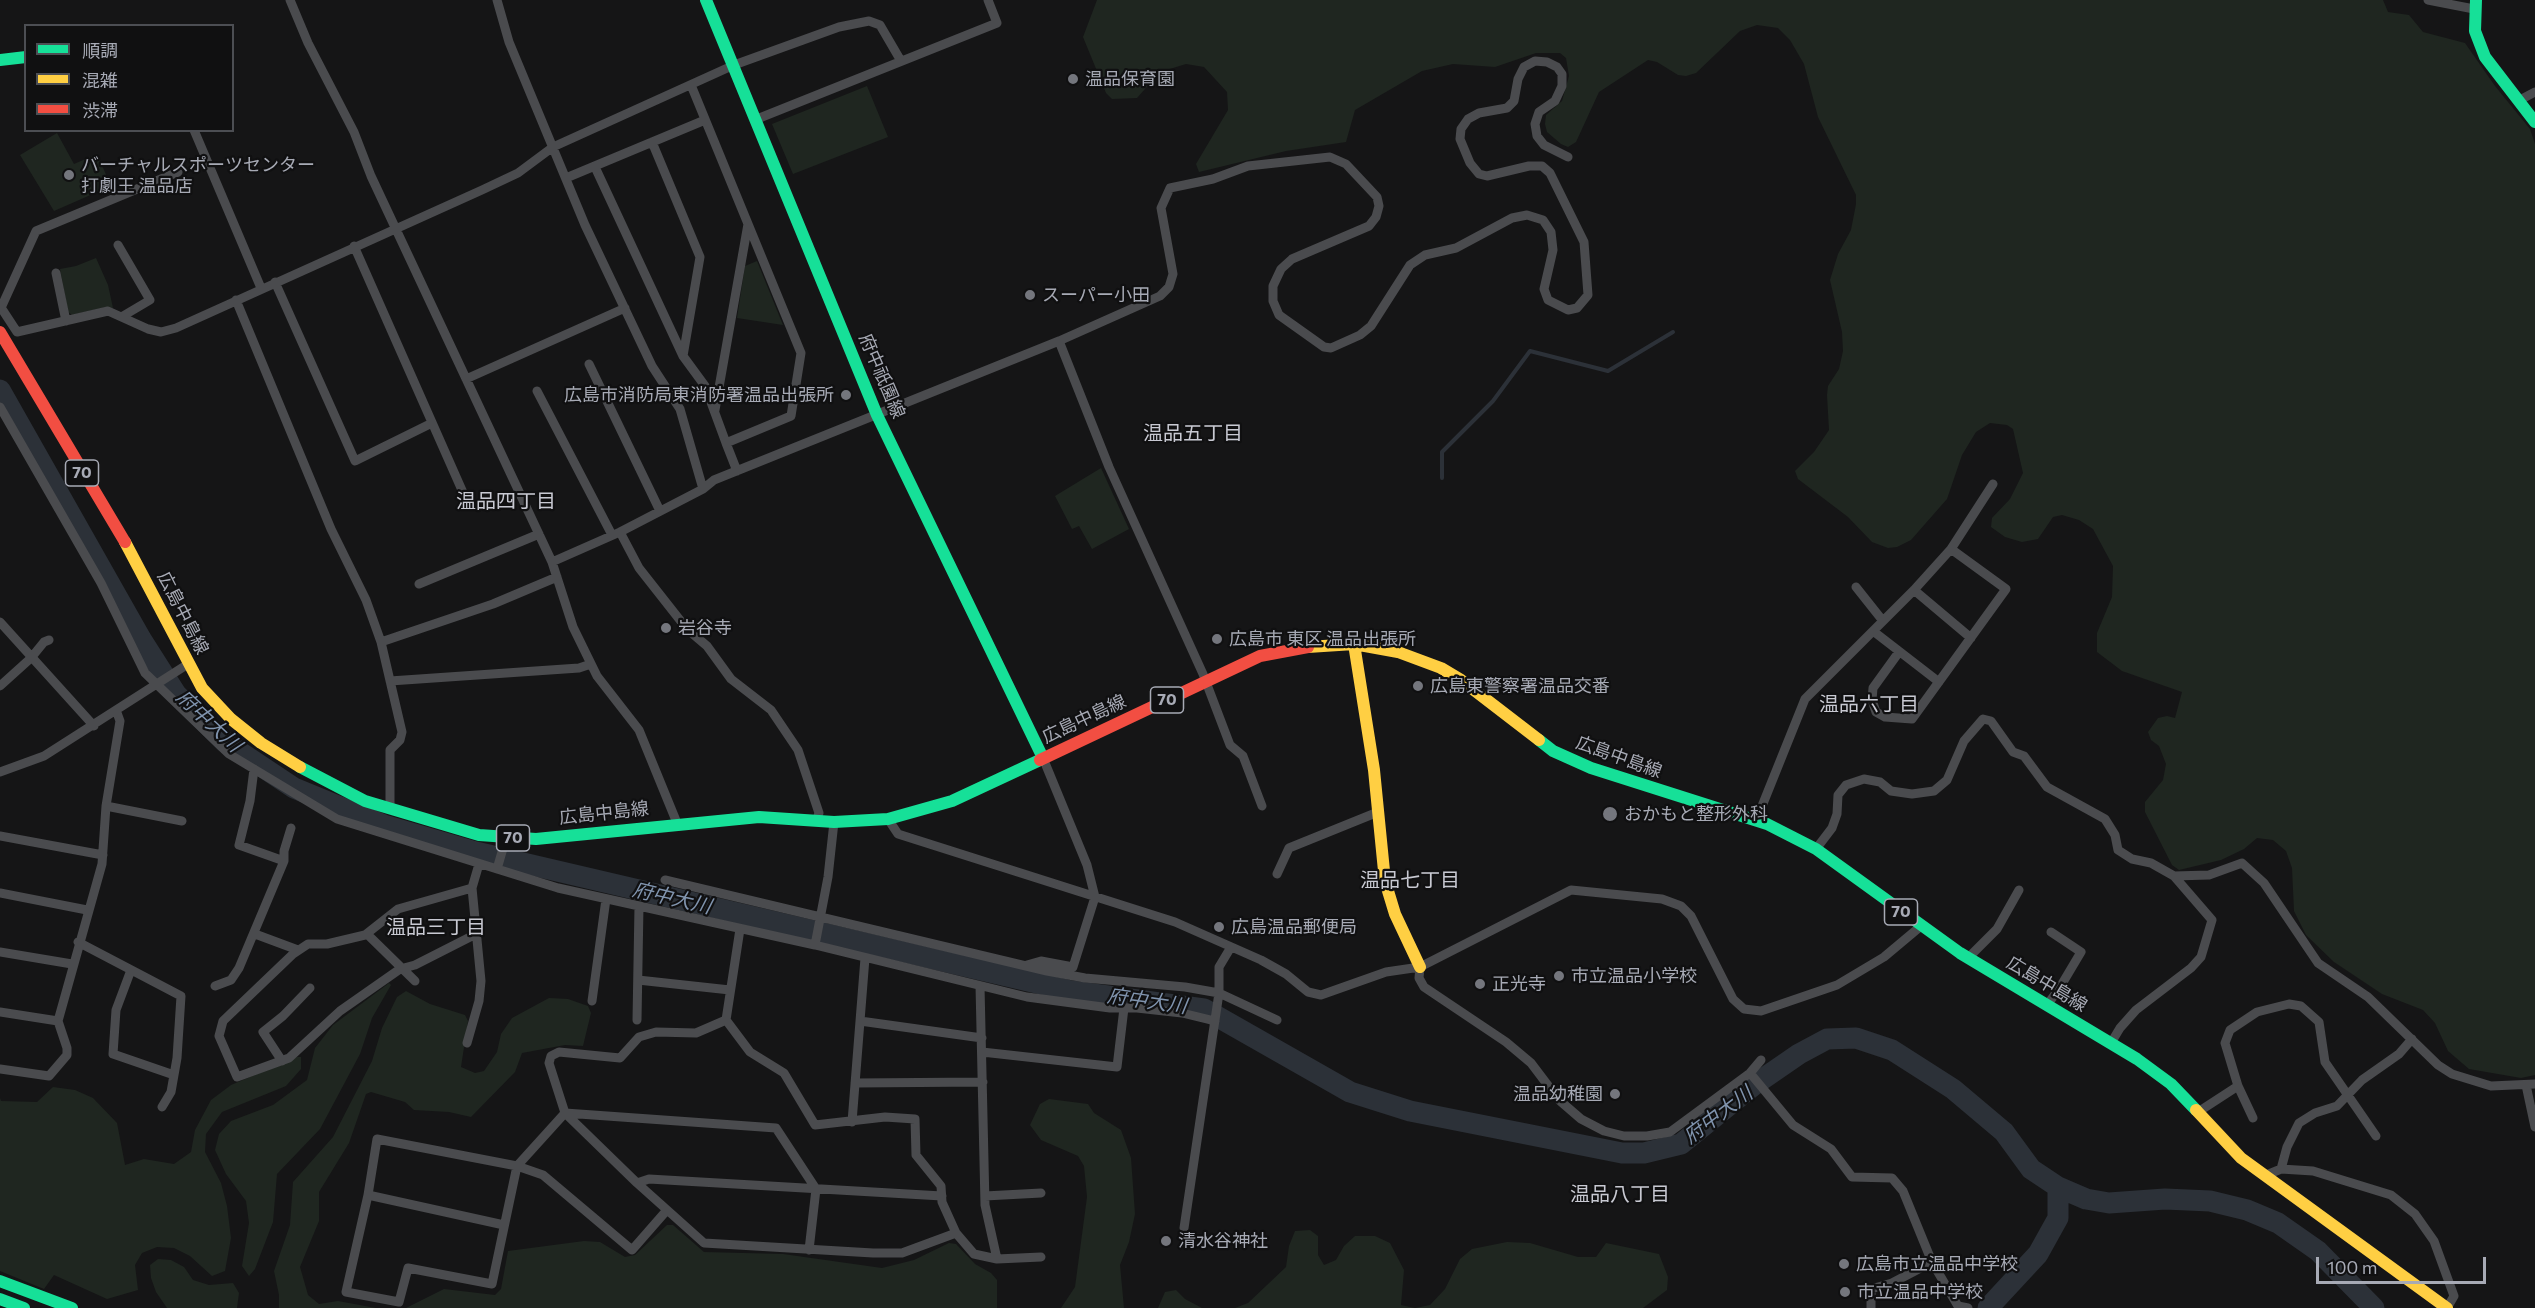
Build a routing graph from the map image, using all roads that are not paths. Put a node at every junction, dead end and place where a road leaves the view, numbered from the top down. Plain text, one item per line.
1 (290, 0) edge
2 (497, 0) edge
3 (706, 0) edge
4 (988, 0) edge
5 (2428, 0) edge
6 (2475, 4) edge
7 (24, 57) edge
8 (0, 60) edge
9 (901, 61) junction
10 (735, 65) junction
11 (691, 85) junction
12 (2535, 92) edge
13 (2517, 101) junction
14 (757, 119) junction
15 (705, 120) junction
16 (2535, 122) edge
17 (195, 132) edge
18 (652, 142) junction
19 (553, 147) junction
20 (1568, 157) dead end
21 (595, 167) junction
22 (178, 172) dead end
23 (566, 178) junction
24 (748, 224) junction
25 (395, 228) junction
26 (118, 246) dead end
27 (354, 246) junction
28 (56, 273) dead end
29 (275, 282) junction
30 (261, 288) junction
31 (236, 300) junction
32 (1, 307) edge
33 (625, 308) junction
34 (123, 316) junction
35 (66, 321) junction
36 (0, 332) edge
37 (1059, 340) junction
38 (683, 356) junction
39 (589, 364) dead end
40 (466, 379) junction
41 (537, 391) dead end
42 (0, 407) edge
43 (714, 413) junction
44 (877, 415) junction
45 (432, 423) junction
46 (726, 443) junction
47 (737, 471) junction
48 (1993, 484) dead end
49 (702, 489) junction
50 (465, 497) dead end
51 (660, 511) junction
52 (616, 533) junction
53 (538, 534) junction
54 (1951, 549) junction
55 (552, 562) junction
56 (557, 577) junction
57 (419, 584) dead end
58 (1856, 587) dead end
59 (1914, 590) junction
60 (1883, 621) junction
61 (0, 622) edge
62 (1873, 631) junction
63 (1971, 638) junction
64 (49, 640) dead end
65 (381, 642) junction
66 (1354, 644) junction
67 (1899, 652) junction
68 (31, 658) junction
69 (188, 664) junction
70 (591, 664) junction
71 (390, 681) junction
72 (1206, 682) junction
73 (1939, 682) junction
74 (155, 684) junction
75 (0, 686) edge
76 (116, 710) junction
77 (94, 726) junction
78 (1043, 758) junction
79 (254, 769) junction
80 (0, 772) edge
81 (106, 806) junction
82 (1262, 806) dead end
83 (390, 809) junction
84 (1378, 812) junction
85 (817, 819) junction
86 (888, 819) junction
87 (182, 821) dead end
88 (1756, 821) junction
89 (834, 822) junction
90 (677, 823) junction
91 (291, 828) dead end
92 (0, 836) edge
93 (506, 838) junction
94 (1816, 849) junction
95 (103, 855) junction
96 (284, 861) junction
97 (479, 864) junction
98 (497, 869) junction
99 (1277, 874) dead end
100 (2175, 876) junction
101 (665, 880) dead end
102 (472, 888) junction
103 (2019, 890) dead end
104 (0, 893) edge
105 (1095, 897) junction
106 (606, 899) junction
107 (639, 906) junction
108 (87, 910) junction
109 (820, 916) junction
110 (1921, 926) junction
111 (740, 929) junction
112 (2051, 932) dead end
113 (255, 934) junction
114 (367, 934) junction
115 (476, 934) junction
116 (78, 942) junction
117 (815, 945) junction
118 (1231, 947) junction
119 (298, 950) junction
120 (0, 952) edge
121 (865, 958) junction
122 (1968, 958) junction
123 (72, 964) junction
124 (1024, 966) junction
125 (1420, 967) junction
126 (400, 969) junction
127 (131, 970) junction
128 (638, 980) junction
129 (415, 981) dead end
130 (215, 986) dead end
131 (980, 986) junction
132 (310, 988) dead end
133 (730, 990) junction
134 (1219, 993) junction
135 (592, 1001) dead end
136 (2047, 1005) junction
137 (1124, 1008) junction
138 (0, 1012) edge
139 (637, 1020) dead end
140 (726, 1020) junction
141 (1277, 1020) dead end
142 (58, 1021) junction
143 (860, 1021) junction
144 (1215, 1021) junction
145 (982, 1038) junction
146 (2412, 1038) junction
147 (467, 1043) dead end
148 (2111, 1043) junction
149 (982, 1052) junction
150 (1761, 1059) dead end
151 (282, 1061) junction
152 (0, 1069) edge
153 (1751, 1074) junction
154 (174, 1075) junction
155 (983, 1082) junction
156 (855, 1083) junction
157 (2530, 1085) edge
158 (2238, 1086) junction
159 (2349, 1094) junction
160 (162, 1107) dead end
161 (2198, 1112) junction
162 (565, 1113) junction
163 (2253, 1118) dead end
164 (852, 1122) junction
165 (2535, 1127) edge
166 (2376, 1136) dead end
167 (518, 1166) junction
168 (2281, 1169) junction
169 (2264, 1176) junction
170 (637, 1183) junction
171 (816, 1189) junction
172 (1041, 1193) dead end
173 (368, 1195) junction
174 (942, 1196) junction
175 (985, 1196) junction
176 (667, 1210) junction
177 (504, 1225) junction
178 (1184, 1228) dead end
179 (956, 1233) junction
180 (809, 1250) junction
181 (1041, 1257) dead end
182 (997, 1259) junction
183 (1932, 1262) junction
184 (0, 1281) edge
185 (0, 1299) edge
186 (66, 1306) edge
187 (24, 1308) edge
188 (1871, 1308) edge
189 (1968, 1308) edge
190 (2447, 1308) edge

1 - 25 street
2 - 19 street
3 - 10 main road, 府中祇園線
4 - 9 street
5 - 6 street
6 - 13 main road
7 - 8 main road
9 - 10 street
9 - 14 street
10 - 11 street
10 - 14 main road, 府中祇園線
11 - 15 street
11 - 19 street
12 - 13 street
13 - 16 main road
14 - 44 main road, 府中祇園線
15 - 18 street
15 - 24 street
17 - 30 street
18 - 21 street
18 - 38 street
19 - 23 street
19 - 25 street
20 - 37 street
21 - 23 street
21 - 38 street
22 - 32 street
23 - 33 street
24 - 43 street
24 - 46 street
25 - 27 street
25 - 40 street
26 - 34 street
27 - 29 street
27 - 45 street
28 - 35 street
29 - 30 street
29 - 45 street
30 - 31 street
31 - 34 street
31 - 65 street
32 - 35 street
33 - 40 street
33 - 49 street
34 - 35 street
36 - 69 main road, 広島中島線 / 70
37 - 44 street
37 - 72 street
38 - 43 street
39 - 51 street
40 - 53 street
41 - 52 street
42 - 74 street
43 - 46 street
44 - 47 street
44 - 78 main road, 府中祇園線
45 - 50 street
46 - 47 street
47 - 49 street
48 - 54 street
49 - 51 street
51 - 52 street
52 - 55 street
52 - 85 street
53 - 55 street
53 - 57 street
54 - 59 street
54 - 63 street
55 - 56 street
56 - 65 street
56 - 70 street
58 - 60 street
59 - 60 street
59 - 63 street
60 - 62 street
61 - 68 street
62 - 67 street
62 - 88 street
63 - 73 street
64 - 68 street
65 - 71 street
66 - 72 main road, 広島中島線 / 70
66 - 84 main road
66 - 88 main road, 広島中島線 / 70
67 - 73 street
67 - 73 street
68 - 75 street
68 - 77 street
69 - 74 street
69 - 83 main road, 広島中島線 / 70
70 - 71 street
70 - 90 street
71 - 83 street
72 - 78 main road, 広島中島線 / 70
72 - 82 street
74 - 76 street
74 - 79 street
76 - 77 street
76 - 81 street
77 - 80 street
78 - 86 main road, 広島中島線 / 70
78 - 105 street
79 - 96 street
79 - 97 street
81 - 87 street
81 - 95 street
83 - 93 main road, 広島中島線 / 70
84 - 99 street
84 - 125 main road
85 - 89 main road, 広島中島線 / 70
85 - 90 main road, 広島中島線 / 70
86 - 89 main road, 広島中島線 / 70
86 - 105 street
88 - 94 main road, 広島中島線 / 70
89 - 109 street
90 - 93 main road, 広島中島線 / 70
91 - 96 street
92 - 95 street
93 - 98 street
94 - 100 street
94 - 110 main road, 広島中島線 / 70
95 - 108 street
96 - 113 street
97 - 98 street
97 - 102 street
98 - 106 street
100 - 146 street
100 - 148 street
101 - 109 street
102 - 114 street
102 - 115 street
103 - 122 street
104 - 108 street
105 - 118 street
105 - 124 street
106 - 107 street
106 - 135 street
107 - 111 street
107 - 128 street
108 - 116 street
109 - 117 street
109 - 124 street
110 - 122 main road, 広島中島線 / 70
110 - 125 street
111 - 117 street
111 - 133 street
112 - 136 street
113 - 119 street
113 - 130 street
114 - 119 street
114 - 126 street
115 - 126 street
115 - 147 street
116 - 123 street
116 - 127 street
117 - 121 street
118 - 125 street
118 - 134 street
119 - 151 street
120 - 123 street
121 - 131 street
121 - 143 street
122 - 136 main road, 広島中島線 / 70
123 - 142 street
124 - 134 street
125 - 153 street
126 - 129 street
126 - 151 street
127 - 154 street
127 - 154 street
128 - 133 street
128 - 139 street
131 - 137 street
131 - 145 street
132 - 151 street
133 - 140 street
134 - 141 street
134 - 144 street
136 - 148 main road, 広島中島線 / 70
137 - 144 street
137 - 149 street
138 - 142 street
140 - 162 street
140 - 164 street
142 - 152 street
143 - 145 street
143 - 156 street
144 - 178 street
145 - 149 street
146 - 157 street
146 - 159 street
148 - 161 main road, 広島中島線 / 70
149 - 155 street
150 - 153 street
153 - 183 street
154 - 160 street
155 - 156 street
155 - 175 street
156 - 164 street
157 - 165 street
158 - 159 street
158 - 161 street
158 - 163 street
159 - 166 street
159 - 168 street
161 - 169 main road, 広島中島線 / 70
162 - 167 street
162 - 170 street
162 - 171 street
164 - 174 street
167 - 173 street
167 - 176 street
167 - 177 street
168 - 169 street
168 - 190 street
169 - 190 main road, 広島中島線 / 70
170 - 171 street
170 - 176 street
171 - 174 street
171 - 180 street
172 - 175 street
173 - 177 street
173 - 177 street
174 - 179 street
175 - 182 street
176 - 180 street
179 - 180 street
179 - 182 street
181 - 182 street
183 - 188 street
183 - 189 street
184 - 186 main road
185 - 187 main road

